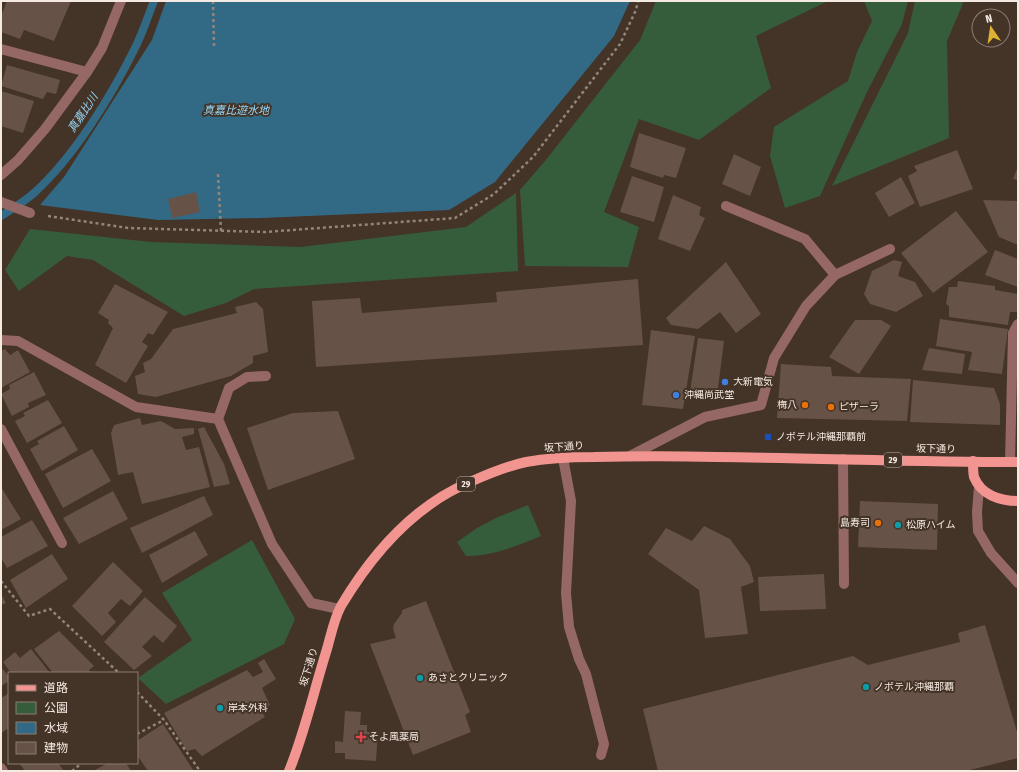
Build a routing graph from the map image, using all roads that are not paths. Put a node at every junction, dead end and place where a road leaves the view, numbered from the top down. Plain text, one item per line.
1 (121, 1) edge
2 (1, 49) edge
3 (87, 72) junction
4 (1, 175) edge
5 (1, 202) edge
6 (726, 206) dead end
7 (30, 213) road end
8 (890, 249) dead end
9 (836, 275) junction
10 (1018, 324) edge
11 (1, 340) edge
12 (266, 376) dead end
13 (218, 419) junction
14 (1, 429) edge
15 (630, 456) junction
16 (563, 458) junction
17 (843, 459) junction
18 (973, 461) junction
19 (1014, 462) edge
20 (979, 487) junction
21 (1018, 501) edge
22 (62, 543) dead end
23 (1018, 583) edge
24 (844, 584) dead end
25 (339, 609) junction
26 (601, 755) dead end
27 (1, 768) edge
28 (3, 771) edge
29 (289, 771) edge

1 - 3 street
2 - 3 street
3 - 4 street
5 - 7 street
6 - 9 street
8 - 9 street
9 - 15 street
10 - 19 street
11 - 13 street
12 - 13 street
13 - 25 street
14 - 22 street
15 - 16 main road, 坂下通り / 29
15 - 17 main road, 坂下通り / 29
16 - 25 main road, 坂下通り / 29
16 - 26 street
17 - 18 main road, 坂下通り / 29
17 - 24 street
18 - 19 main road, 坂下通り / 29
18 - 20 main road
20 - 21 main road
20 - 23 street
25 - 29 main road, 坂下通り / 29
27 - 28 street

